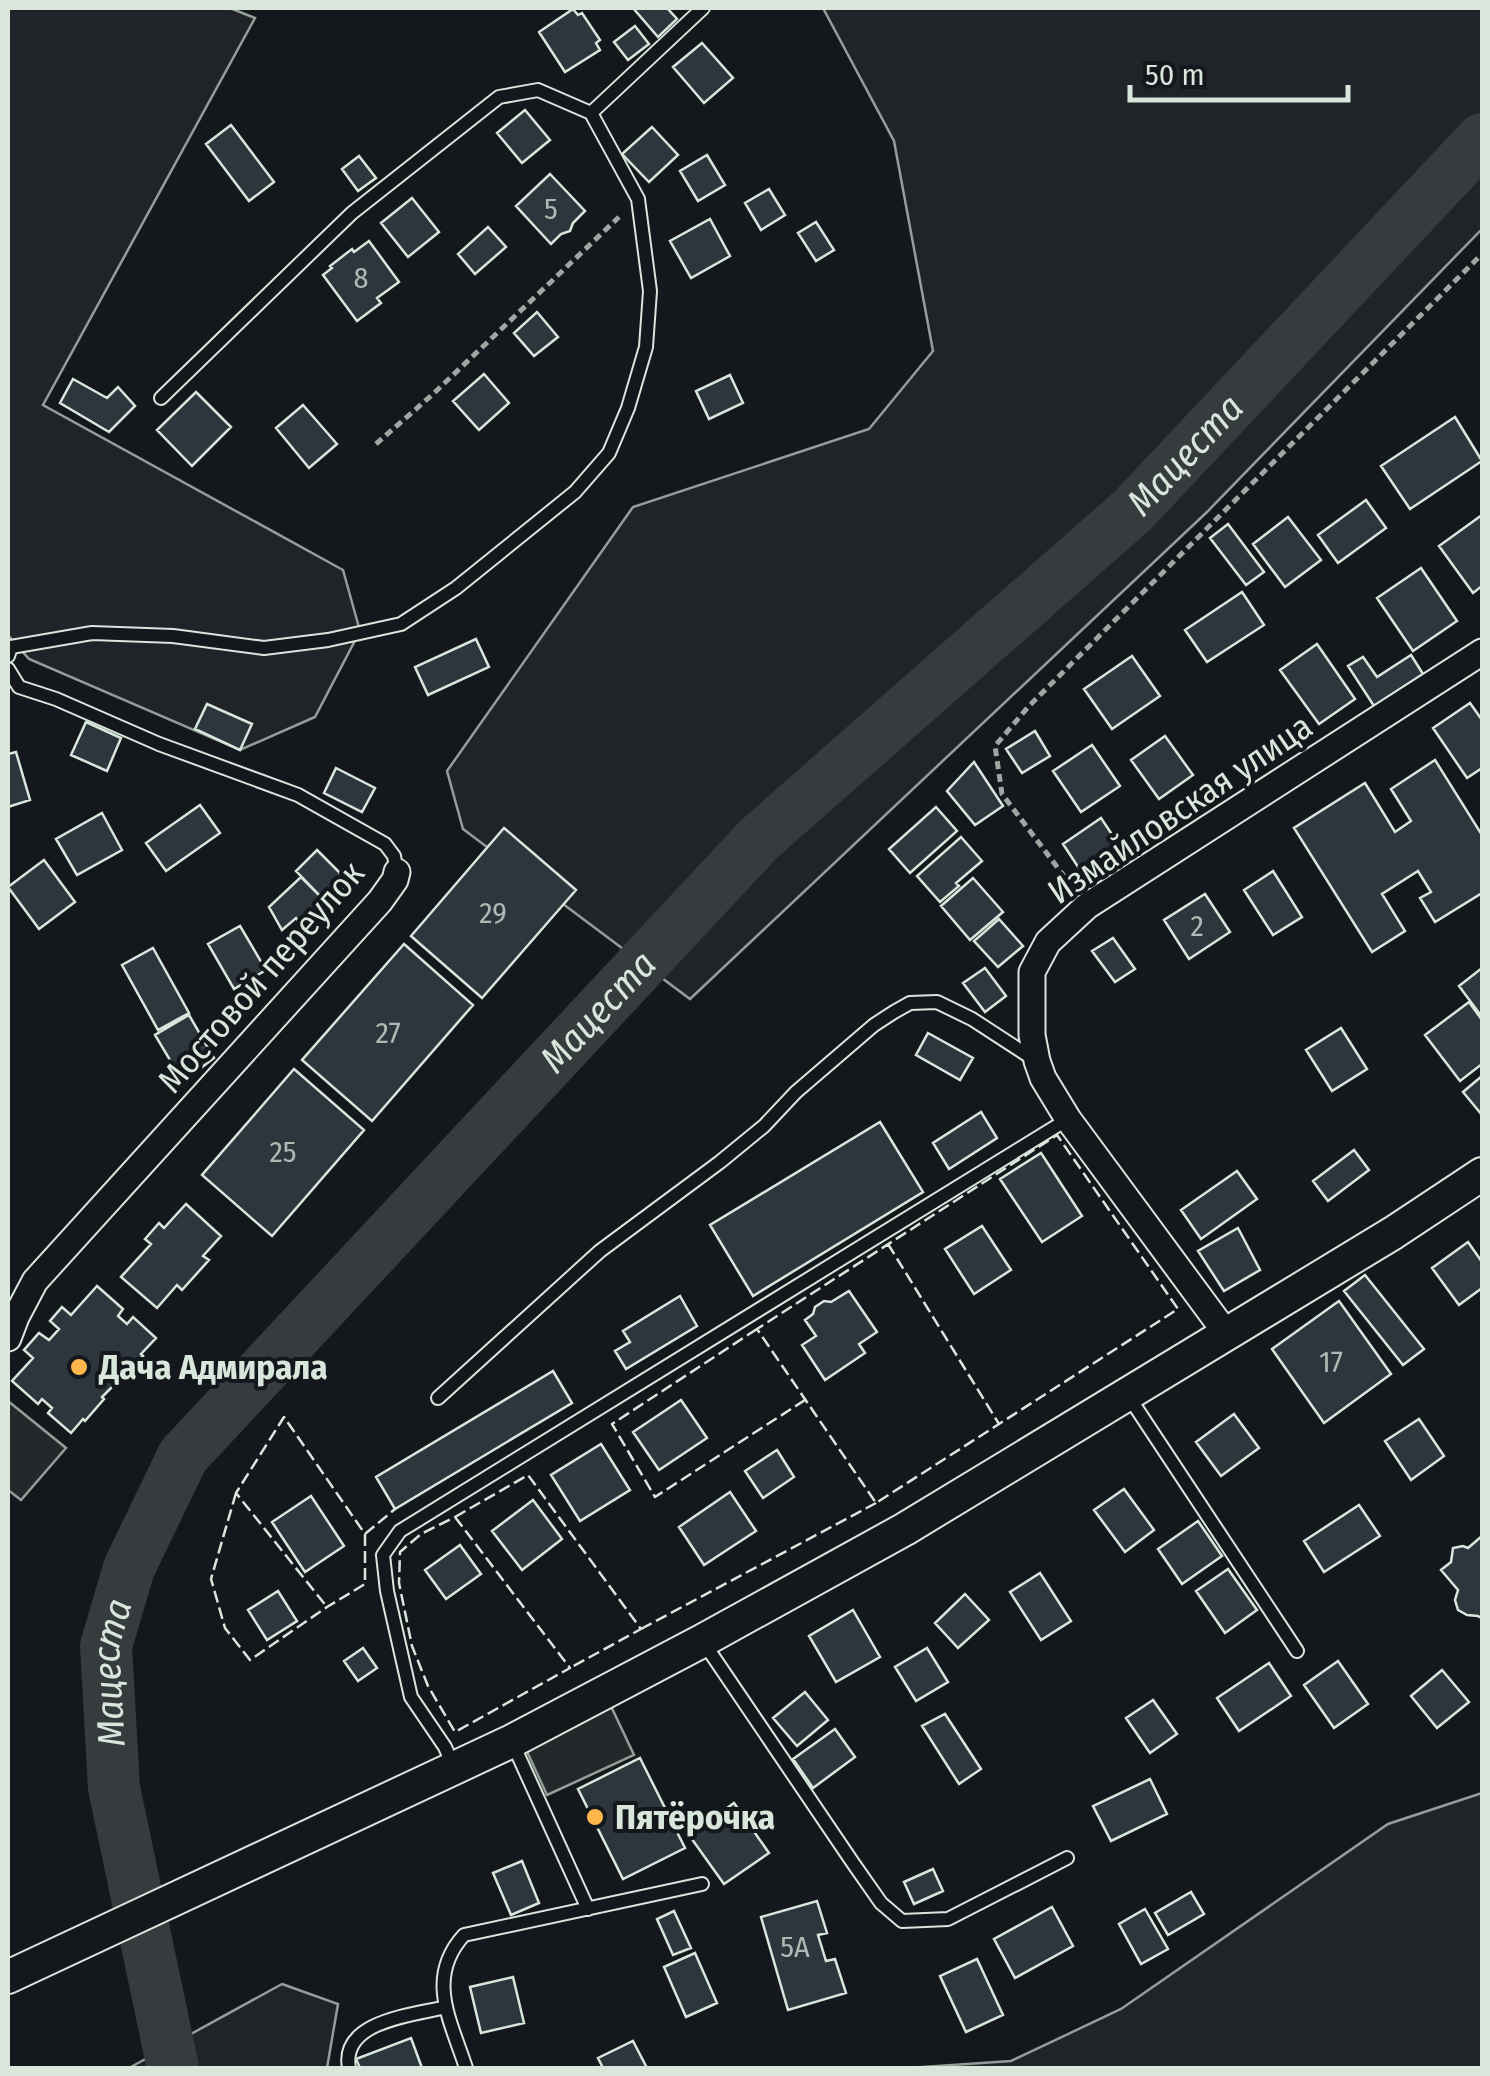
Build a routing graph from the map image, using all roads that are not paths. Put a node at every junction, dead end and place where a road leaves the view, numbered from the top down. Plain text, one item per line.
1 (703, 8) edge
2 (592, 113) junction
3 (161, 398) dead end
4 (1482, 652) edge
5 (8, 656) edge
6 (8, 670) edge
7 (397, 872) joint
8 (1037, 1061) junction
9 (1068, 1120) junction
10 (1482, 1174) edge
11 (1226, 1334) junction
12 (8, 1338) edge
13 (1127, 1395) junction
14 (438, 1398) dead end
15 (702, 1641) junction
16 (1297, 1651) dead end
17 (512, 1741) junction
18 (454, 1767) junction
19 (1067, 1858) dead end
20 (702, 1884) dead end
21 (588, 1909) junction
22 (8, 1977) edge
23 (446, 2007) junction
24 (349, 2068) edge
25 (466, 2068) edge

1 - 2 lane
2 - 3 lane
2 - 5 lane
4 - 8 street, Измайловская улица
6 - 7 lane, Мостовой переулок
7 - 12 street, Мостовой переулок
8 - 9 street, Измайловская улица
8 - 14 lane
9 - 11 street, Измайловская улица
9 - 18 lane
10 - 11 street
11 - 13 street
13 - 15 street
13 - 16 lane
15 - 17 street
15 - 19 lane
17 - 18 street
17 - 21 lane
18 - 22 street
20 - 21 lane
21 - 23 lane
23 - 24 lane
23 - 25 lane

